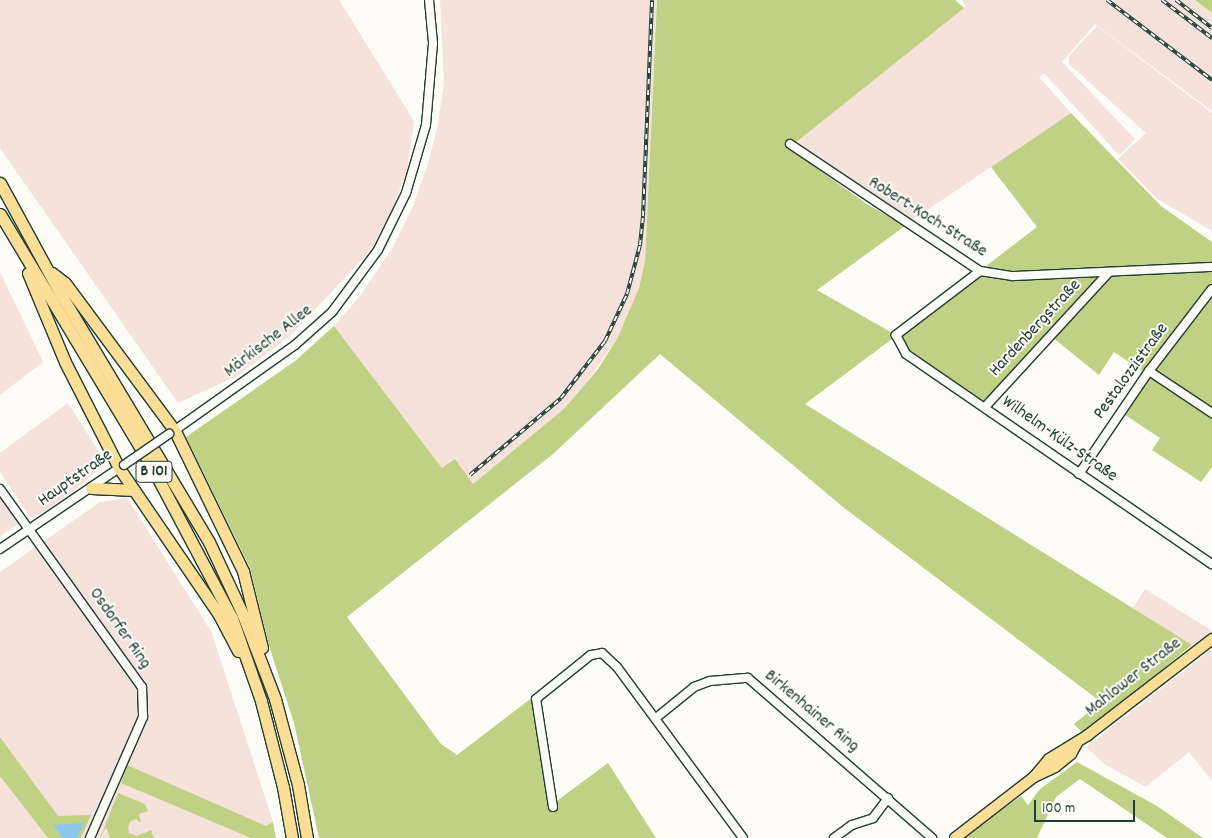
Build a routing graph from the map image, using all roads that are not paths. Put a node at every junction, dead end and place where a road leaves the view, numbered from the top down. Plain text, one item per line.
1 (429, 0) edge
2 (790, 144) dead end
3 (0, 183) edge
4 (0, 214) edge
5 (22, 254) junction
6 (1212, 267) edge
7 (49, 270) junction
8 (980, 270) junction
9 (1109, 272) junction
10 (1212, 289) edge
11 (1149, 371) junction
12 (985, 406) junction
13 (1212, 413) edge
14 (172, 432) junction
15 (121, 467) junction
16 (1079, 474) junction
17 (91, 488) junction
18 (0, 489) edge
19 (134, 490) junction
20 (30, 530) junction
21 (0, 549) edge
22 (1212, 564) edge
23 (1212, 639) edge
24 (263, 664) junction
25 (261, 701) junction
26 (656, 718) junction
27 (888, 798) junction
28 (553, 807) dead end
29 (738, 836) edge
30 (90, 838) edge
31 (292, 838) edge
32 (308, 838) edge
33 (834, 838) edge
34 (932, 838) edge
35 (955, 838) edge

1 - 14 street, Märkische Allee
2 - 8 street, Robert-Koch-Straße
3 - 7 highway, B 101
4 - 5 highway, B 101
5 - 15 highway
5 - 25 highway, B 101
6 - 9 street, Robert-Koch-Straße
7 - 14 highway
7 - 24 highway, B 101
8 - 9 street, Robert-Koch-Straße
8 - 12 street, Wilhelm-Külz-Straße
9 - 12 street, Hardenbergstraße
10 - 11 street, Pestalozzistraße
11 - 13 street
11 - 16 street, Pestalozzistraße
12 - 16 street, Wilhelm-Külz-Straße
14 - 15 street, Hauptstraße, bridge
14 - 24 highway
15 - 17 street, Hauptstraße
15 - 19 highway
16 - 22 street, Wilhelm-Külz-Straße
17 - 19 highway
17 - 20 street, Hauptstraße
18 - 20 street, Osdorfer Ring
19 - 25 highway
20 - 21 street, Hauptstraße
20 - 30 street, Osdorfer Ring
23 - 35 main road, Mahlower Straße
24 - 32 highway, B 101
25 - 31 highway, B 101
26 - 27 street, Birkenhainer Ring
26 - 28 street
26 - 29 street
27 - 33 street
27 - 34 street, Birkenhainer Ring

